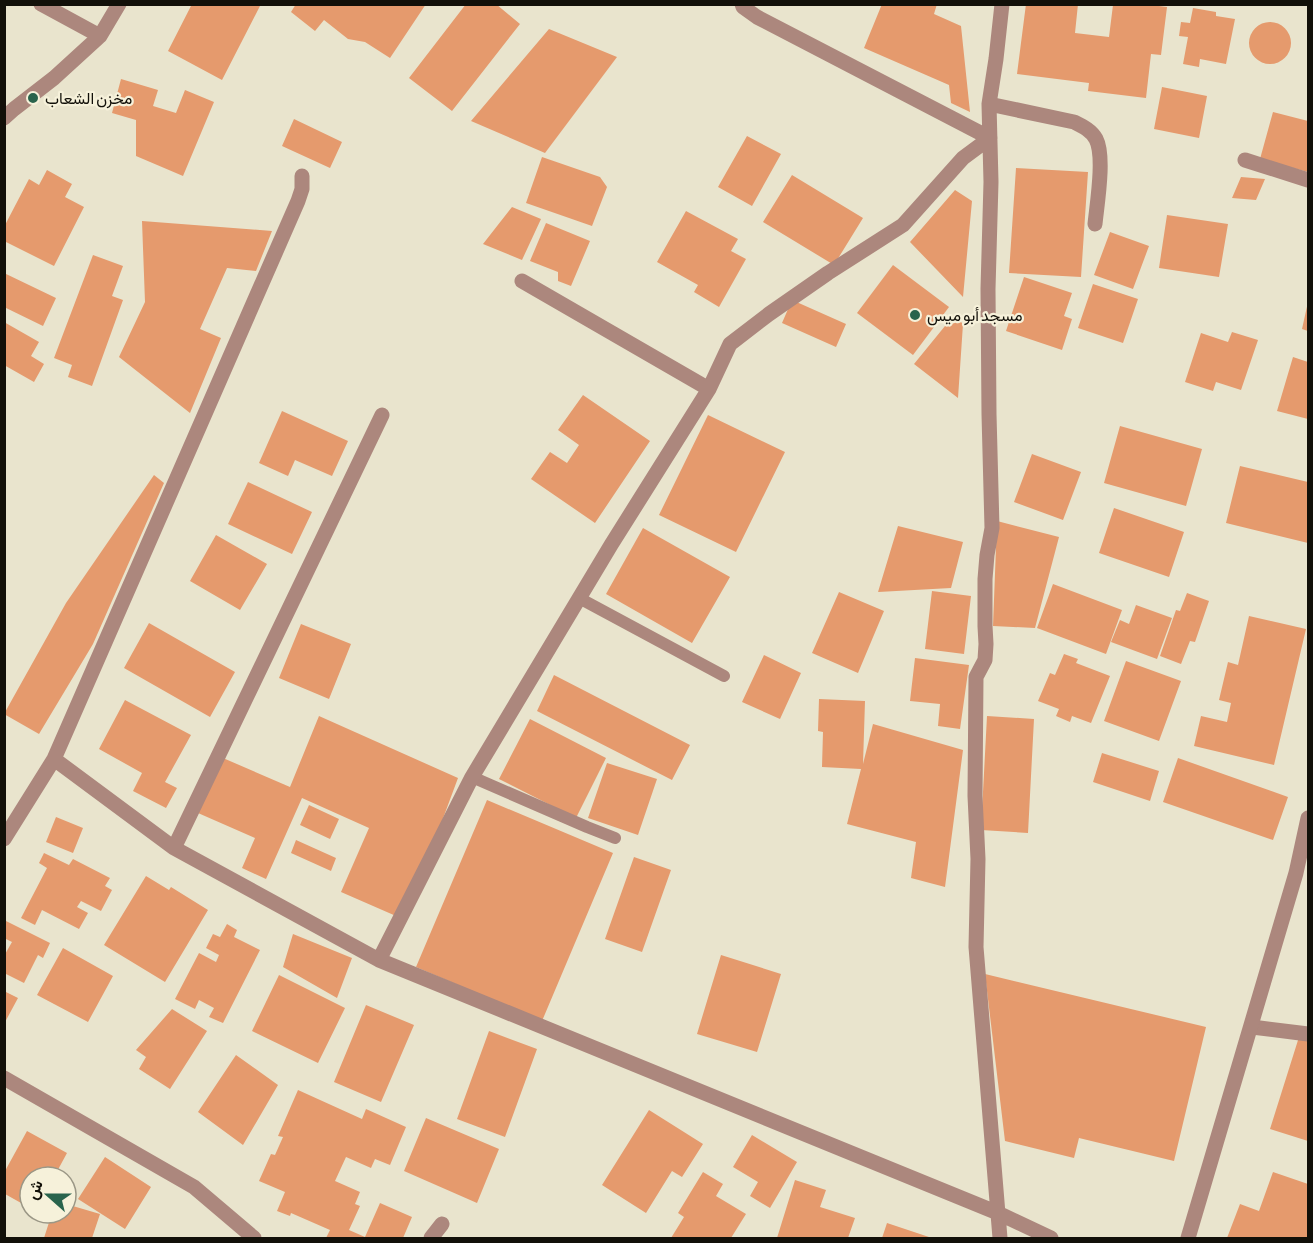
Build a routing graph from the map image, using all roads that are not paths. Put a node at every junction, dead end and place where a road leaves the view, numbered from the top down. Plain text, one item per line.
1 (40, 4) edge
2 (119, 4) edge
3 (742, 4) edge
4 (1002, 4) edge
5 (100, 36) junction
6 (989, 104) junction
7 (4, 118) edge
8 (990, 138) junction
9 (1245, 160) dead end
10 (302, 176) dead end
11 (1308, 180) edge
12 (1095, 224) dead end
13 (522, 281) dead end
14 (709, 389) junction
15 (382, 415) dead end
16 (579, 598) junction
17 (724, 676) dead end
18 (54, 759) junction
19 (472, 777) junction
20 (1308, 818) edge
21 (615, 838) dead end
22 (4, 839) edge
23 (174, 848) junction
24 (379, 960) junction
25 (1252, 1027) junction
26 (1308, 1034) edge
27 (4, 1078) edge
28 (998, 1213) junction
29 (442, 1224) dead end
30 (254, 1239) edge
31 (431, 1239) edge
32 (1000, 1239) edge
33 (1051, 1239) edge
34 (1188, 1239) edge

1 - 5 street
2 - 5 street
3 - 8 street
4 - 6 street
5 - 7 street
6 - 8 street
6 - 12 street
8 - 14 street
8 - 28 street
9 - 11 street
10 - 18 street
13 - 14 street
14 - 16 street
15 - 23 street
16 - 17 lane
16 - 19 street
18 - 22 street
18 - 23 street
19 - 21 lane
19 - 24 street
20 - 25 street
23 - 24 street
24 - 28 street
25 - 26 street
25 - 34 street
27 - 30 street
28 - 32 street
28 - 33 street
29 - 31 street

